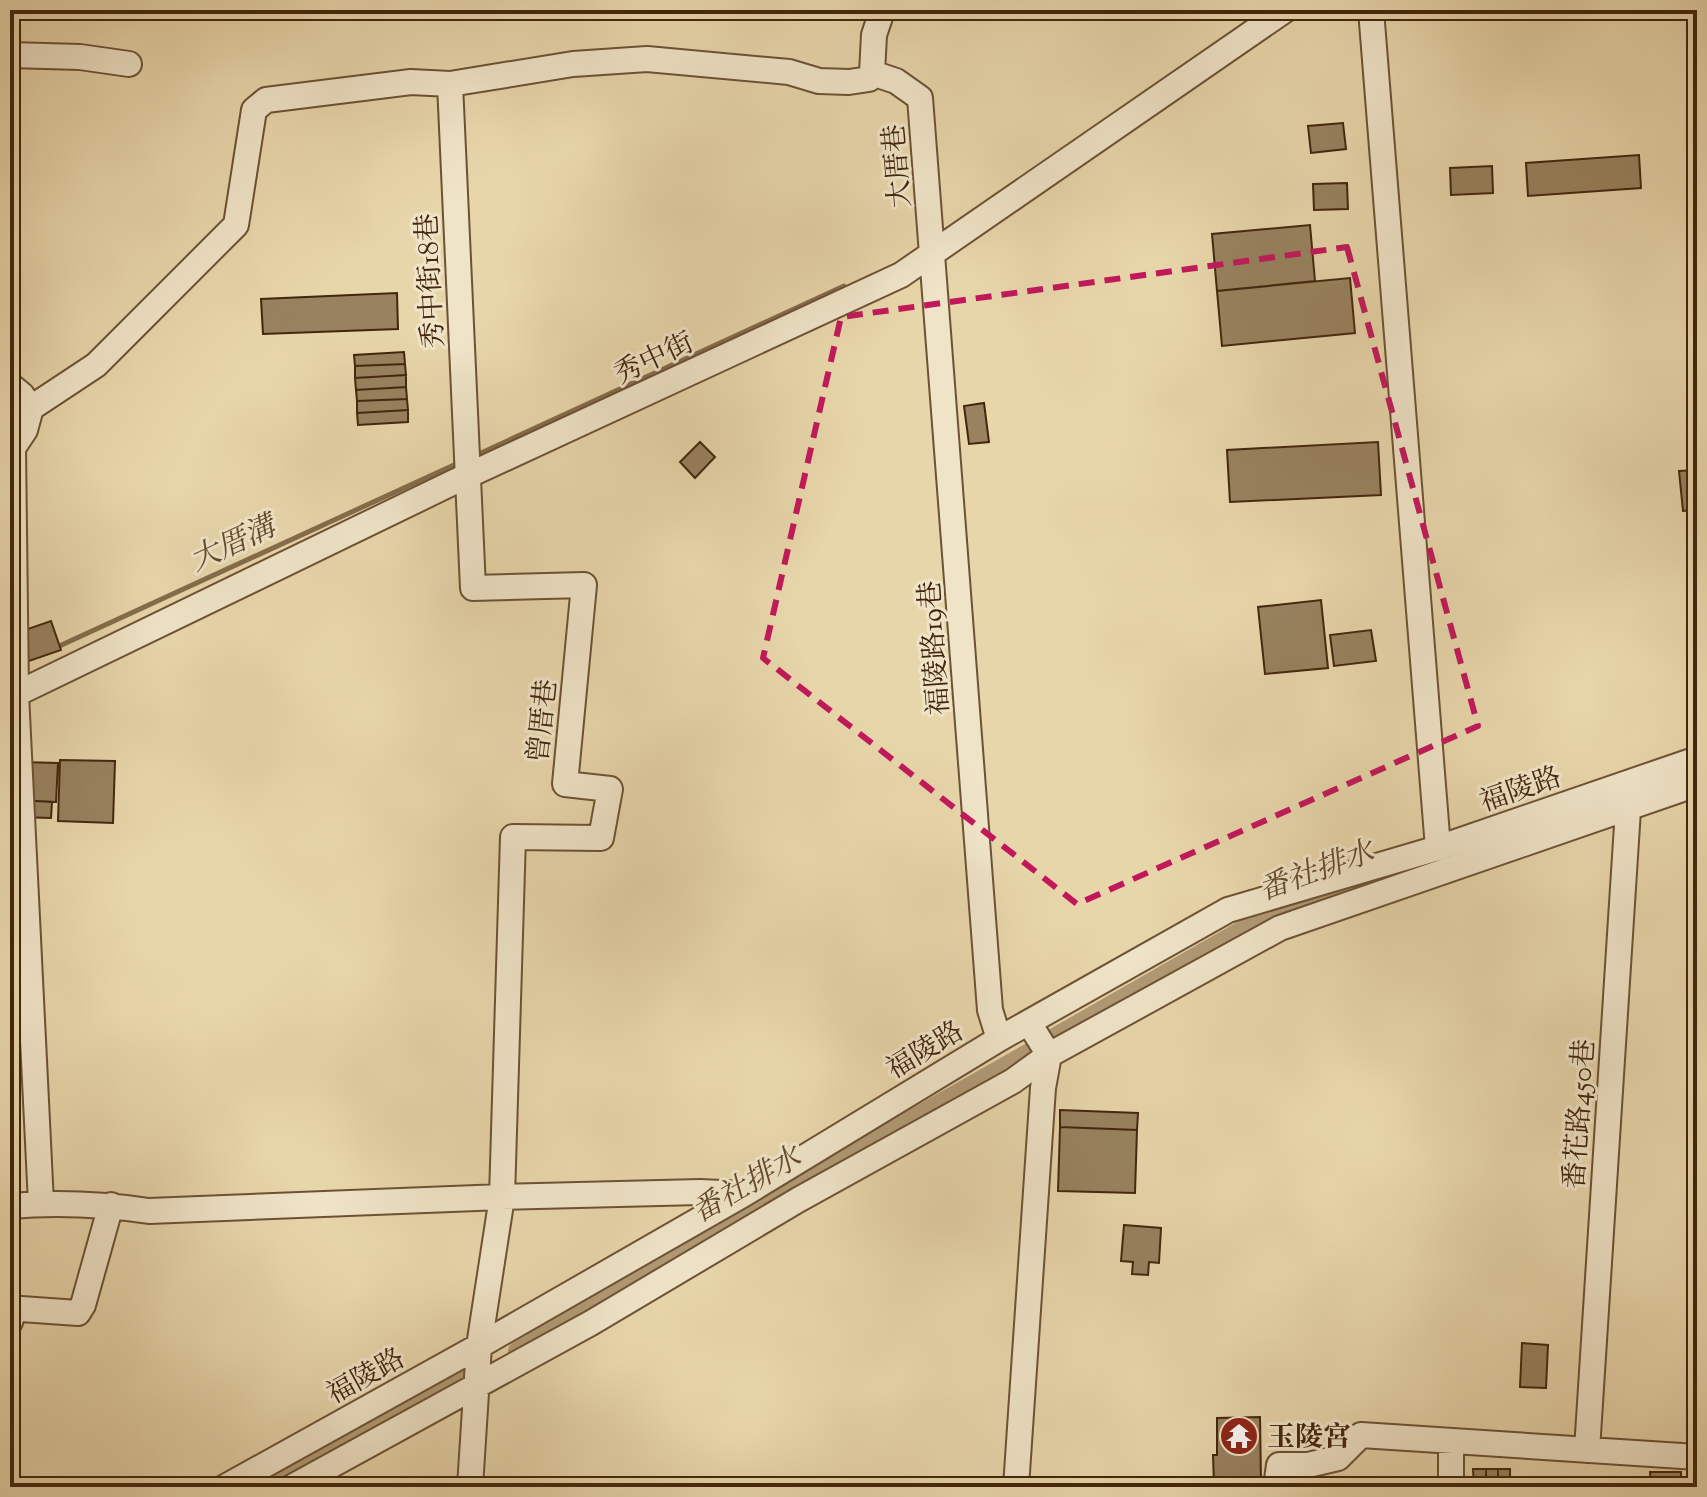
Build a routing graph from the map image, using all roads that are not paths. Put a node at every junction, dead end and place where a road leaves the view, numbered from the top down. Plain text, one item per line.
1 (878, 10) edge
2 (1285, 10) edge
3 (1371, 10) edge
4 (10, 55) edge
5 (129, 64) dead end
6 (872, 73) junction
7 (450, 84) junction
8 (933, 251) junction
9 (10, 385) edge
10 (31, 408) junction
11 (468, 475) junction
12 (13, 695) edge
13 (1697, 759) edge
14 (1630, 782) junction
15 (1697, 784) edge
16 (1628, 808) junction
17 (1438, 848) junction
18 (1029, 1023) junction
19 (999, 1039) junction
20 (1049, 1055) junction
21 (744, 1194) junction
22 (502, 1197) junction
23 (41, 1203) junction
24 (111, 1205) junction
25 (10, 1206) edge
26 (10, 1322) edge
27 (479, 1346) junction
28 (477, 1383) junction
29 (1451, 1442) junction
30 (1587, 1450) junction
31 (1697, 1457) edge
32 (225, 1487) edge
33 (292, 1487) edge
34 (470, 1487) edge
35 (1016, 1487) edge
36 (1276, 1487) edge
37 (1451, 1487) edge

1 - 6 street
2 - 8 street, 秀中街
3 - 17 street
4 - 5 street
6 - 7 street
6 - 8 street, 大厝巷
7 - 10 street
7 - 11 street, 秀中街18巷
8 - 11 street, 秀中街
8 - 19 street, 福陵路19巷
9 - 10 street
10 - 12 street
11 - 12 street, 秀中街
11 - 22 street, 曾厝巷
12 - 23 street
13 - 14 street, 福陵路
14 - 16 street, 番花路450巷
14 - 17 street, 福陵路
15 - 16 street
16 - 20 street
16 - 30 street, 番花路450巷
17 - 18 street, 福陵路
18 - 19 street, 福陵路
18 - 20 street
19 - 21 street, 福陵路
20 - 28 street
20 - 35 street
21 - 22 street
21 - 27 street, 福陵路
22 - 24 street
22 - 27 street, 曾厝巷
23 - 24 street
23 - 25 street
24 - 26 street
27 - 28 street, 曾厝巷
27 - 32 street, 福陵路
28 - 33 street
28 - 34 street, 曾厝巷
29 - 30 street
29 - 36 street
29 - 37 street
30 - 31 street

